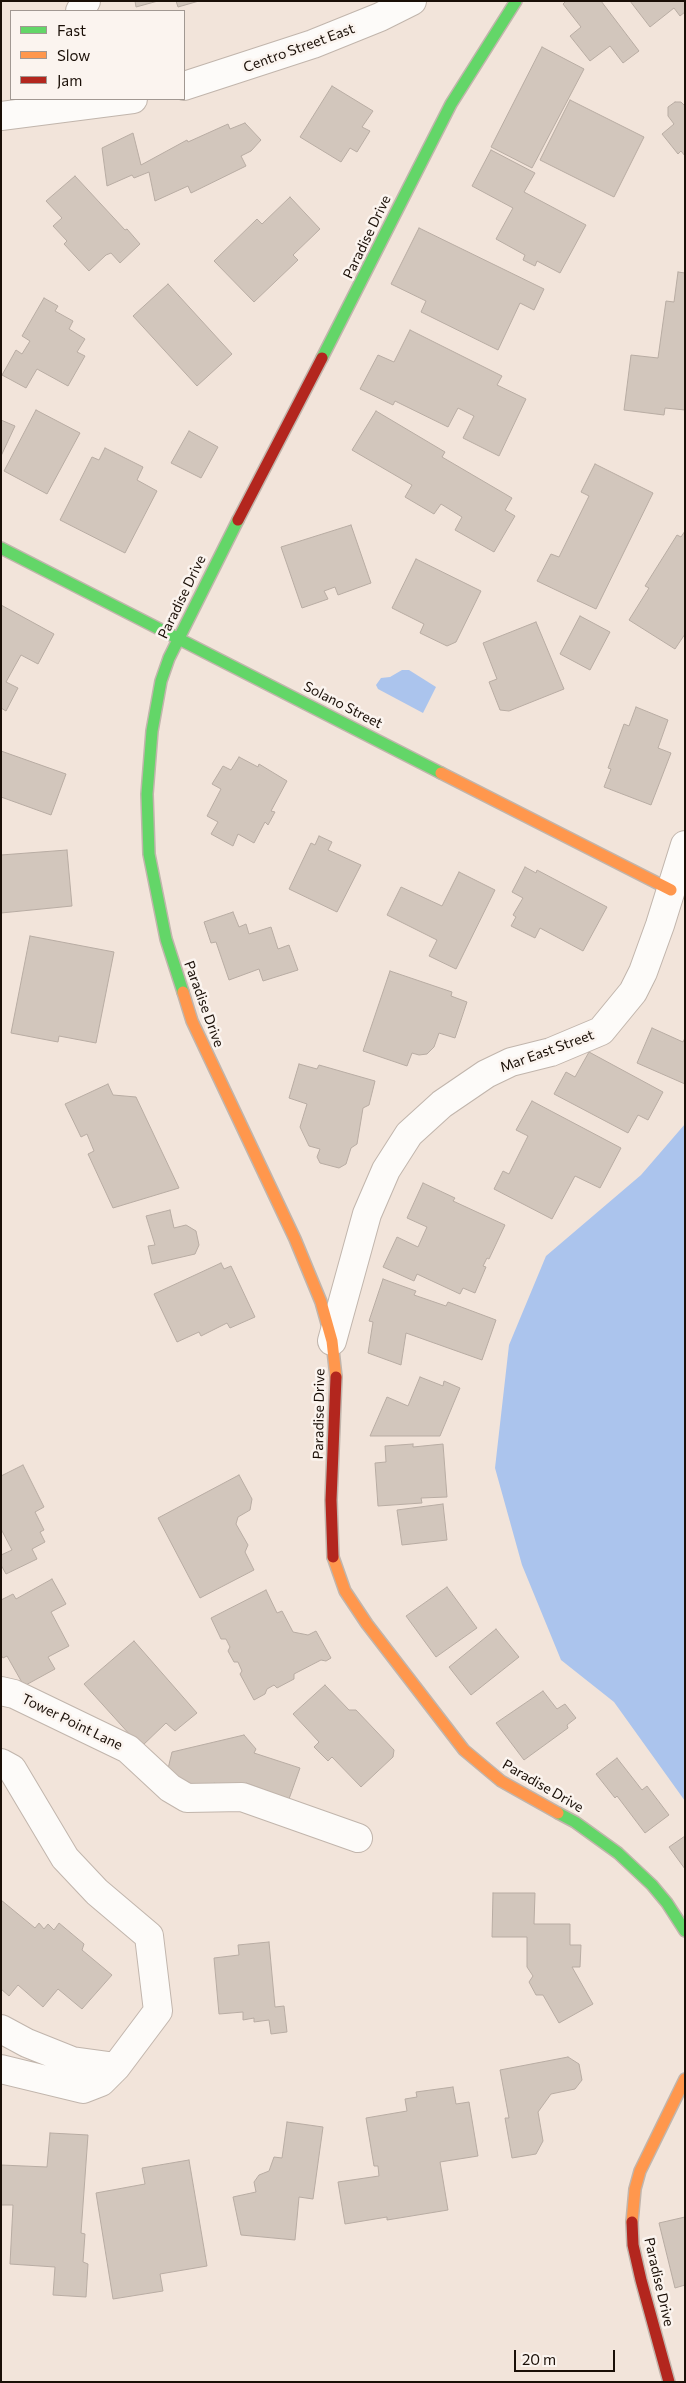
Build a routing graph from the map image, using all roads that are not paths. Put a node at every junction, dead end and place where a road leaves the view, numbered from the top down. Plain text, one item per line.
1 (412, 1) edge
2 (516, 1) edge
3 (185, 86) edge
4 (122, 100) edge
5 (12, 110) edge
6 (1, 548) edge
7 (178, 638) junction
8 (685, 845) edge
9 (671, 890) junction
10 (332, 1341) junction
11 (1, 1691) edge
12 (1, 1763) edge
13 (358, 1838) dead end
14 (685, 1931) edge
15 (1, 2029) edge
16 (116, 2067) junction
17 (1, 2069) edge
18 (685, 2079) edge
19 (669, 2382) edge

1 - 3 street, Centro Street East
2 - 7 street, Paradise Drive
4 - 5 street
6 - 7 street, Solano Street
7 - 9 street, Solano Street
7 - 10 street, Paradise Drive
8 - 9 street, Mar East Street
9 - 10 street, Mar East Street
10 - 14 street, Paradise Drive
11 - 13 street, Tower Point Lane
12 - 16 street
15 - 16 street
16 - 17 street
18 - 19 street, Paradise Drive

